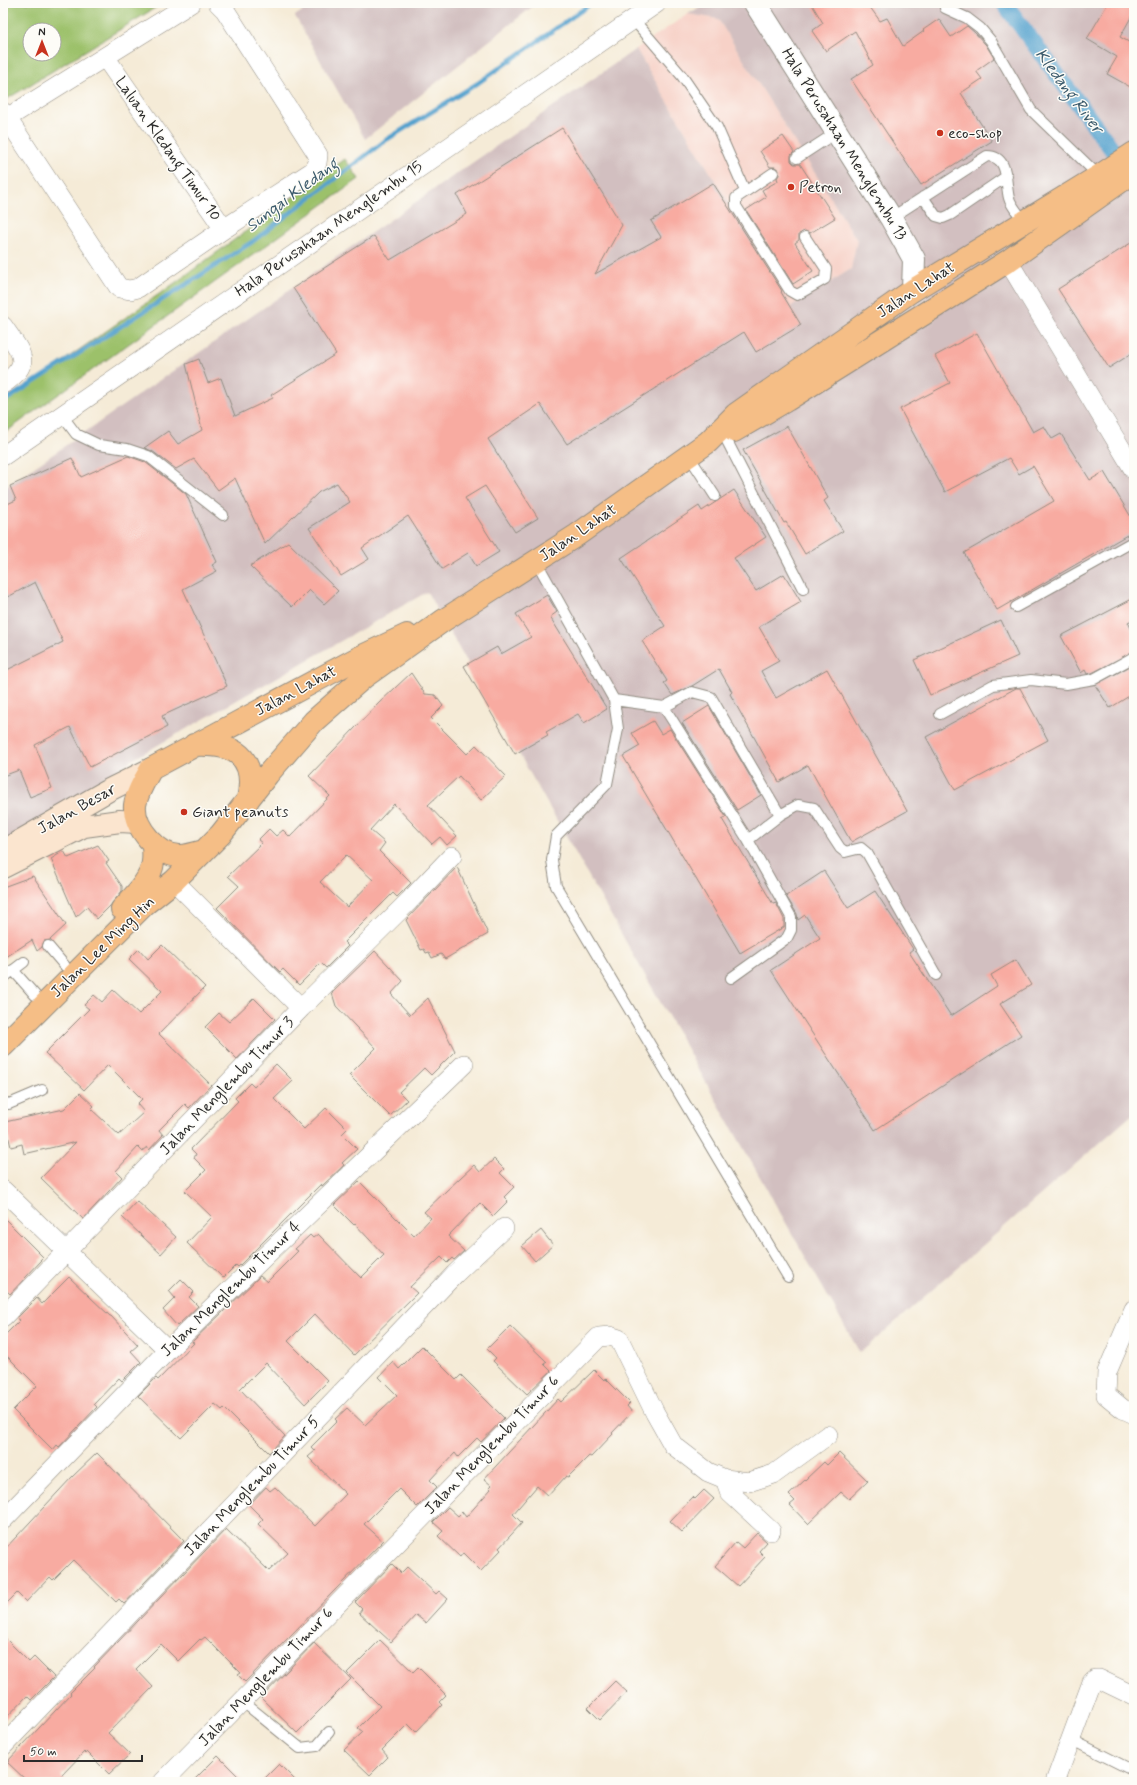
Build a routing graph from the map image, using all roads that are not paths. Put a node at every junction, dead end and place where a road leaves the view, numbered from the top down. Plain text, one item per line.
1 (191, 3) edge
2 (218, 3) edge
3 (657, 3) edge
4 (755, 3) edge
5 (945, 8) dead end
6 (633, 19) junction
7 (104, 57) junction
8 (5, 115) edge
9 (837, 132) junction
10 (1134, 153) edge
11 (797, 158) dead end
12 (1116, 174) edge
13 (1007, 176) junction
14 (770, 178) dead end
15 (745, 191) junction
16 (923, 197) junction
17 (891, 218) junction
18 (1024, 222) junction
19 (224, 229) junction
20 (805, 237) dead end
21 (914, 259) junction
22 (1008, 261) junction
23 (947, 269) junction
24 (913, 290) junction
25 (3, 326) edge
26 (3, 384) edge
27 (61, 414) junction
28 (716, 440) junction
29 (3, 456) edge
30 (690, 456) junction
31 (1134, 470) edge
32 (715, 496) dead end
33 (223, 515) dead end
34 (1134, 541) edge
35 (536, 561) junction
36 (803, 589) dead end
37 (1016, 607) dead end
38 (444, 620) junction
39 (1134, 656) edge
40 (614, 700) junction
41 (664, 707) junction
42 (940, 714) dead end
43 (194, 746) junction
44 (151, 769) junction
45 (248, 800) junction
46 (780, 815) junction
47 (137, 822) junction
48 (748, 840) junction
49 (153, 843) junction
50 (3, 851) edge
51 (204, 851) junction
52 (452, 856) dead end
53 (3, 867) edge
54 (174, 881) junction
55 (48, 946) dead end
56 (24, 962) dead end
57 (65, 966) junction
58 (13, 970) junction
59 (936, 975) dead end
60 (3, 978) edge
61 (731, 978) dead end
62 (35, 995) junction
63 (301, 1008) junction
64 (3, 1027) edge
65 (3, 1046) edge
66 (464, 1064) dead end
67 (42, 1090) dead end
68 (3, 1102) edge
69 (3, 1190) edge
70 (504, 1228) dead end
71 (68, 1252) junction
72 (788, 1277) dead end
73 (3, 1317) edge
74 (1132, 1321) edge
75 (168, 1350) junction
76 (1134, 1414) edge
77 (828, 1435) dead end
78 (725, 1479) junction
79 (3, 1520) edge
80 (771, 1531) dead end
81 (1134, 1696) edge
82 (242, 1701) junction
83 (329, 1732) dead end
84 (1070, 1739) junction
85 (3, 1746) edge
86 (1134, 1771) edge
87 (163, 1782) edge
88 (1055, 1782) edge

1 - 7 street
2 - 19 street, Laluan Kledang Timur 10
3 - 6 street, Hala Perusahaan Menglembu 15
4 - 9 street, Hala Perusahaan Menglembu 13
5 - 12 lane
6 - 15 lane
6 - 27 street, Hala Perusahaan Menglembu 15
7 - 8 street
7 - 19 street, Laluan Kledang Timur 10
8 - 19 street
9 - 11 lane
9 - 17 street, Hala Perusahaan Menglembu 13
10 - 12 main road, Jalan Lahat
12 - 18 main road, Jalan Lahat
12 - 22 main road, Jalan Lahat
13 - 16 lane
13 - 16 lane
13 - 18 lane
14 - 15 lane
15 - 20 lane
16 - 17 lane
17 - 21 street, Hala Perusahaan Menglembu 13
18 - 23 main road, Jalan Lahat
21 - 23 street
21 - 24 street
22 - 28 main road, Jalan Lahat
22 - 31 street
23 - 24 main road, Jalan Lahat
24 - 28 main road, Jalan Lahat
25 - 26 street
27 - 29 street, Hala Perusahaan Menglembu 15
27 - 33 lane
28 - 30 main road, Jalan Lahat
28 - 36 lane
30 - 32 lane
30 - 35 main road, Jalan Lahat
34 - 37 lane
35 - 38 main road, Jalan Lahat
35 - 40 lane
38 - 43 main road, Jalan Lahat
38 - 45 main road, Jalan Lahat
39 - 42 lane
40 - 41 lane
40 - 72 lane
41 - 46 lane
41 - 48 lane
43 - 44 main road
43 - 45 main road
44 - 47 main road
44 - 50 main road, Jalan Besar
45 - 51 main road
46 - 48 lane
46 - 59 lane
47 - 49 main road
47 - 53 main road, Jalan Besar
48 - 61 lane
49 - 51 main road
49 - 57 main road, Jalan Lee Ming Hin
51 - 54 main road, Jalan Lee Ming Hin
52 - 63 street, Jalan Menglembu Timur 3
54 - 63 street
54 - 65 main road, Jalan Lee Ming Hin
55 - 57 lane
56 - 58 lane
57 - 62 main road, Jalan Lee Ming Hin
58 - 60 lane
58 - 62 lane
62 - 64 main road, Jalan Lee Ming Hin
63 - 71 street, Jalan Menglembu Timur 3
66 - 75 street, Jalan Menglembu Timur 4
67 - 68 lane
69 - 71 street
70 - 85 street, Jalan Menglembu Timur 5
71 - 73 street, Jalan Menglembu Timur 3
71 - 75 street
74 - 76 street
75 - 79 street, Jalan Menglembu Timur 4
77 - 78 street, Jalan Menglembu Timur 6
78 - 80 street
78 - 82 street, Jalan Menglembu Timur 6
81 - 84 street
82 - 83 lane
82 - 87 street, Jalan Menglembu Timur 6
84 - 86 lane
84 - 88 street

